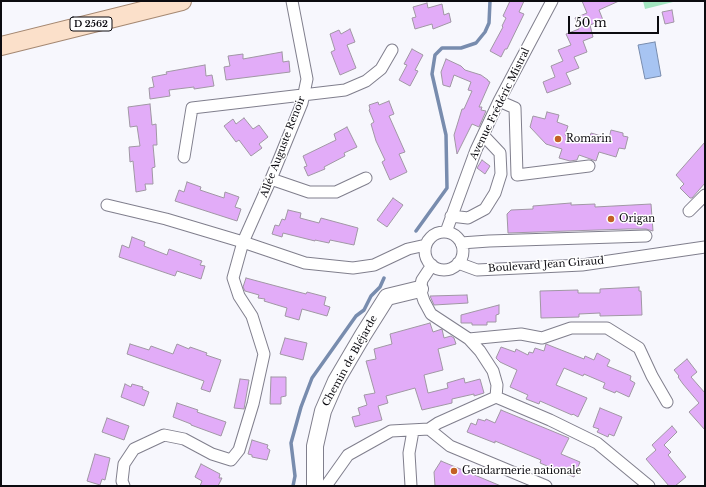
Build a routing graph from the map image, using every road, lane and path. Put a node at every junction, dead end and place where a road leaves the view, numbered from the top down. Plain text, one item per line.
1 (182, 1) edge
2 (292, 1) edge
3 (552, 1) edge
4 (1, 46) edge
5 (392, 50) dead end
6 (303, 95) junction
7 (499, 101) junction
8 (483, 135) junction
9 (184, 157) dead end
10 (589, 166) dead end
11 (366, 178) dead end
12 (272, 179) junction
13 (705, 195) edge
14 (107, 205) dead end
15 (689, 211) dead end
16 (451, 216) junction
17 (446, 232) junction
18 (646, 236) dead end
19 (243, 242) junction
20 (461, 243) junction
21 (426, 245) junction
22 (705, 247) edge
23 (458, 263) junction
24 (432, 265) junction
25 (420, 289) junction
26 (469, 339) junction
27 (496, 397) junction
28 (667, 402) dead end
29 (429, 429) junction
30 (413, 431) junction
31 (124, 486) edge
32 (315, 486) edge
33 (326, 486) edge
34 (411, 486) edge
35 (546, 486) edge
36 (649, 486) edge

1 - 4 main road, D 2562
2 - 6 street, Allée Auguste Renoir
3 - 7 street, Avenue Frédéric Mistral
5 - 6 street
6 - 9 street
6 - 12 street, Allée Auguste Renoir
7 - 8 street, Avenue Frédéric Mistral
7 - 10 street
8 - 16 street, Avenue Frédéric Mistral
8 - 16 street
11 - 12 street
12 - 19 street, Allée Auguste Renoir
13 - 15 street
14 - 19 street
16 - 17 street, Avenue Frédéric Mistral
17 - 20 street
17 - 21 street
18 - 20 street
19 - 21 street
19 - 31 street, Allée Auguste Renoir
20 - 23 street
21 - 24 street
22 - 23 street, Boulevard Jean Giraud
23 - 24 street
24 - 25 street
25 - 26 street
25 - 32 street, Chemin de Bléjarde
26 - 27 street
26 - 28 street
27 - 29 street
27 - 36 street
29 - 30 street
29 - 35 street
30 - 33 street
30 - 34 street

